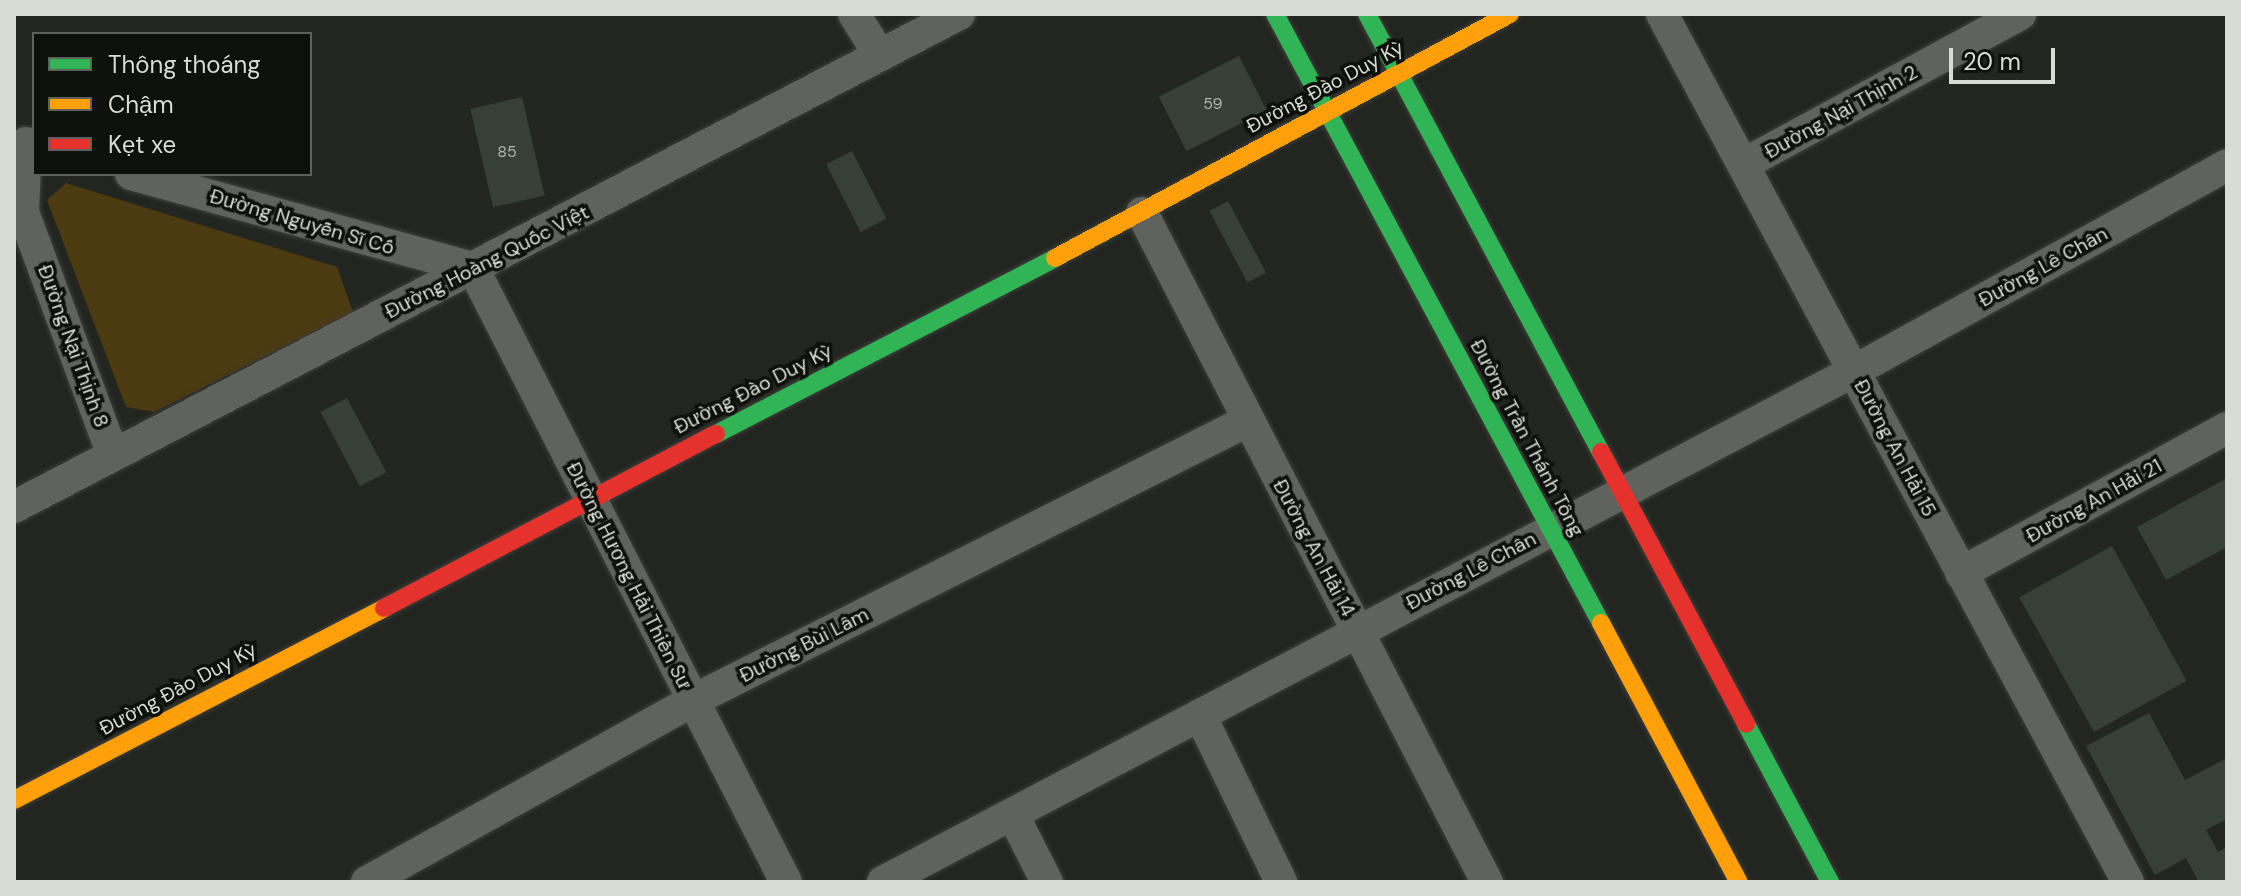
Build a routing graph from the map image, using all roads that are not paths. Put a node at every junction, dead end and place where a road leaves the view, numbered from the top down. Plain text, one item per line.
1 (854, 14) edge
2 (959, 14) edge
3 (1275, 14) edge
4 (1367, 14) edge
5 (1510, 14) edge
6 (1662, 14) edge
7 (2020, 14) edge
8 (880, 56) junction
9 (1399, 72) junction
10 (1326, 109) junction
11 (25, 143) edge
12 (1746, 163) junction
13 (2227, 165) edge
14 (138, 176) edge
15 (1142, 213) junction
16 (473, 268) junction
17 (1854, 371) junction
18 (1247, 421) junction
19 (2227, 428) edge
20 (113, 455) junction
21 (1624, 488) junction
22 (588, 497) junction
23 (14, 507) edge
24 (1551, 528) junction
25 (1961, 573) junction
26 (1358, 633) junction
27 (692, 701) junction
28 (1200, 715) junction
29 (14, 800) edge
30 (1014, 817) junction
31 (367, 882) edge
32 (786, 882) edge
33 (883, 882) edge
34 (1047, 882) edge
35 (1281, 882) edge
36 (1487, 882) edge
37 (1739, 882) edge
38 (1830, 882) edge
39 (2128, 882) edge

1 - 8 street
2 - 8 street, Đường Hoàng Quốc Việt
3 - 10 main road, Đường Trần Thánh Tông
4 - 9 main road
5 - 9 main road, Đường Đào Duy Kỳ
6 - 12 street, Đường An Hải 15
7 - 12 street, Đường Nại Thịnh 2
8 - 16 street, Đường Hoàng Quốc Việt
9 - 10 main road, Đường Đào Duy Kỳ
9 - 21 main road
10 - 15 main road, Đường Đào Duy Kỳ
10 - 24 main road, Đường Trần Thánh Tông
11 - 20 street, Đường Nại Thịnh 8
12 - 17 street, Đường An Hải 15
13 - 17 street, Đường Lê Chân
14 - 16 street, Đường Nguyễn Sĩ Cố
15 - 18 street, Đường An Hải 14
15 - 22 main road, Đường Đào Duy Kỳ
16 - 20 street, Đường Hoàng Quốc Việt
16 - 22 street, Đường Hương Hải Thiền Sư
17 - 21 street, Đường Lê Chân
17 - 25 street, Đường An Hải 15
18 - 26 street, Đường An Hải 14
18 - 27 street, Đường Bùi Lâm
19 - 25 street, Đường An Hải 21
20 - 23 street, Đường Hoàng Quốc Việt
21 - 24 street, Đường Lê Chân
21 - 38 main road
22 - 27 street, Đường Hương Hải Thiền Sư
22 - 29 main road, Đường Đào Duy Kỳ
24 - 26 street, Đường Lê Chân
24 - 37 main road, Đường Trần Thánh Tông
25 - 39 street, Đường An Hải 15
26 - 28 street, Đường Lê Chân
26 - 36 street, Đường An Hải 14
27 - 31 street, Đường Bùi Lâm
27 - 32 street, Đường Hương Hải Thiền Sư
28 - 30 street, Đường Lê Chân
28 - 35 street
30 - 33 street, Đường Lê Chân
30 - 34 street

